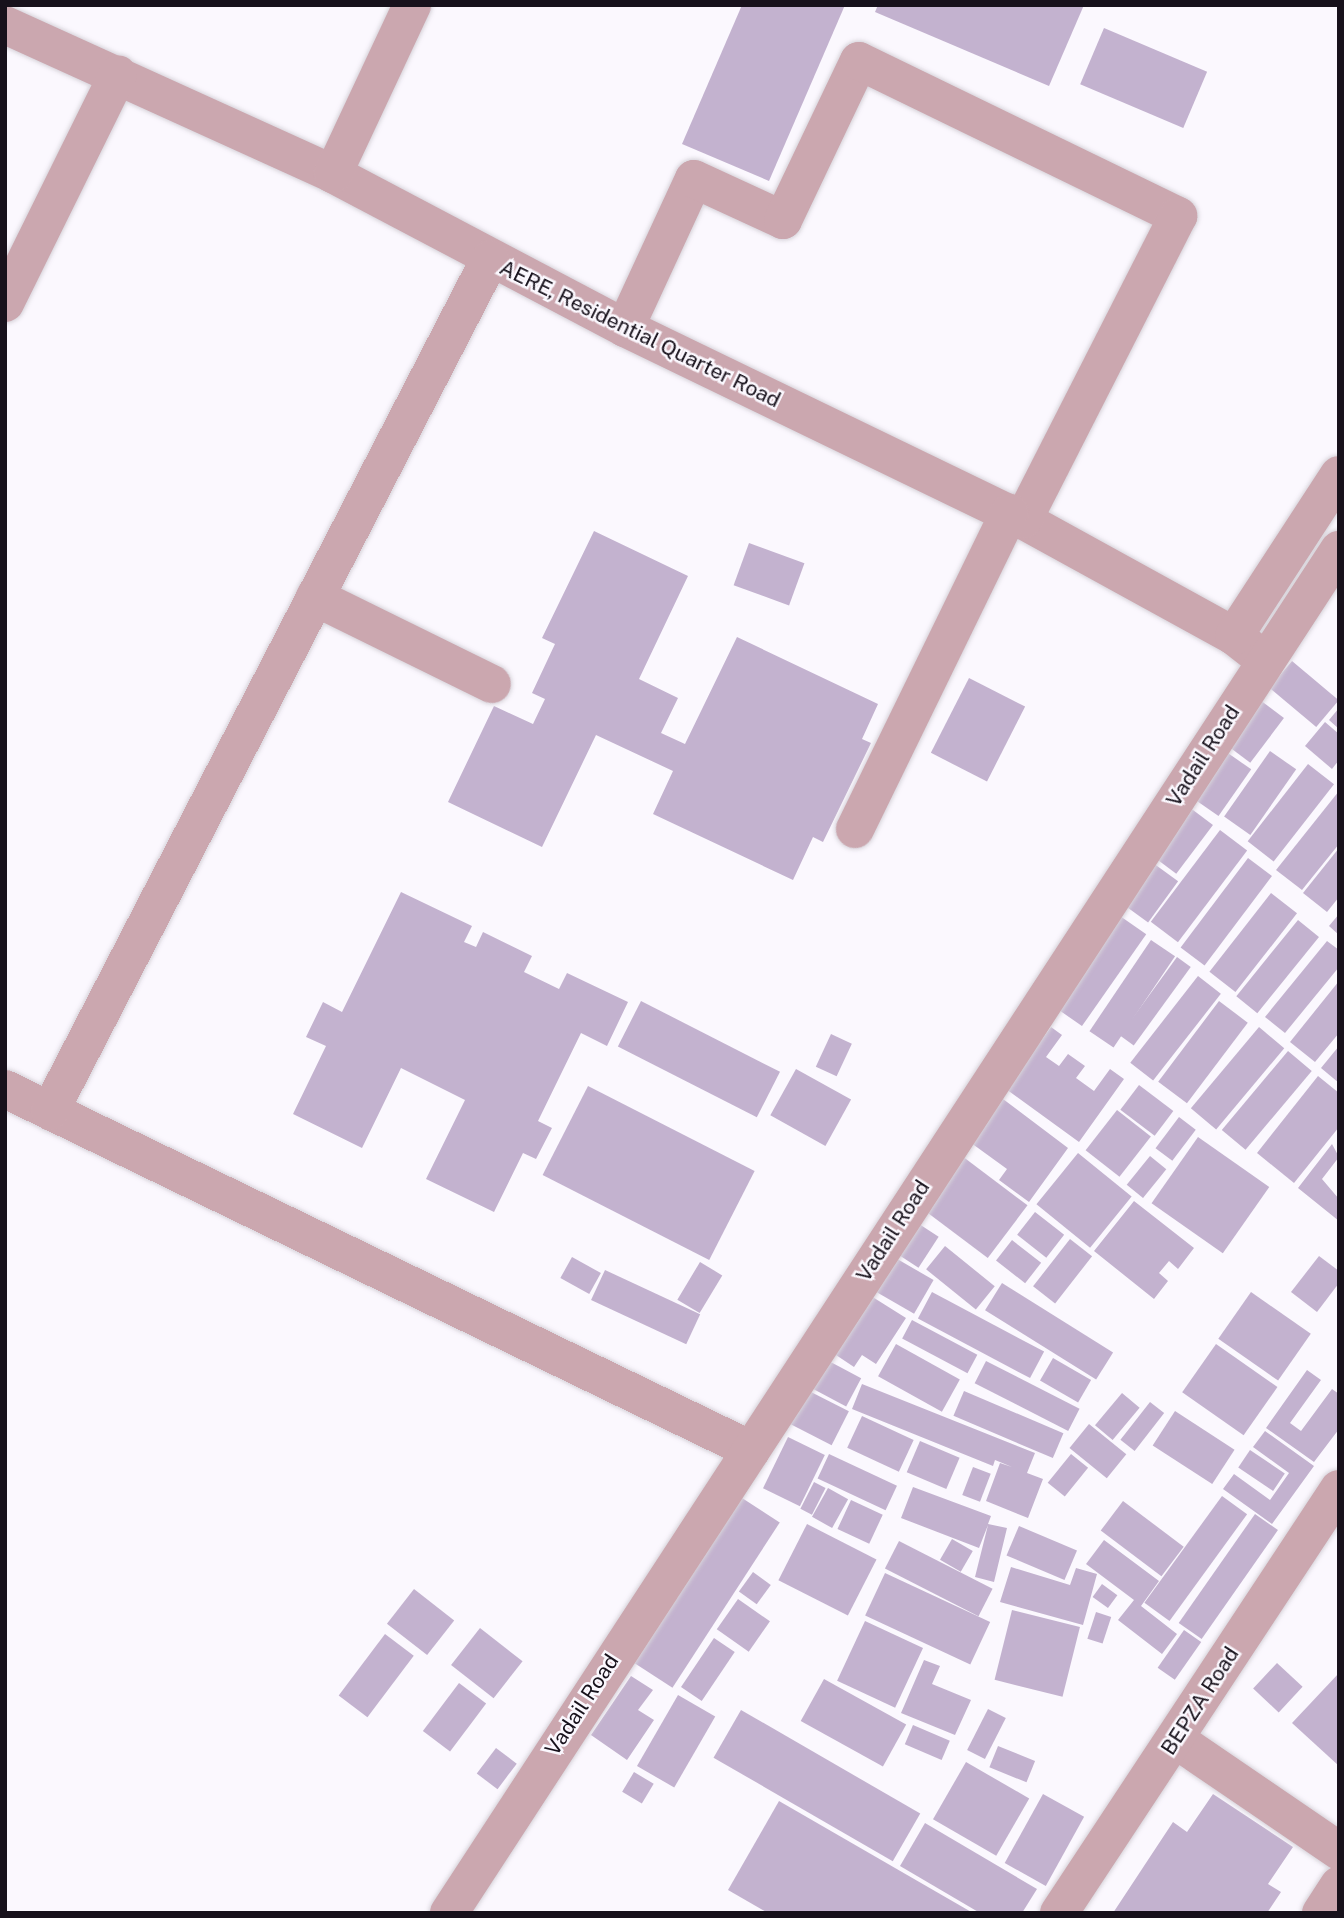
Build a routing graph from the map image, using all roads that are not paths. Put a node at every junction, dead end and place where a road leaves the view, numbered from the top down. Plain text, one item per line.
1 (412, 5) edge
2 (14, 29) edge
3 (118, 74) junction
4 (333, 174) junction
5 (490, 259) junction
6 (5, 303) edge
7 (625, 328) junction
8 (1339, 475) edge
9 (1016, 517) junction
10 (1339, 550) edge
11 (315, 597) junction
12 (1234, 636) junction
13 (1265, 660) junction
14 (492, 684) dead end
15 (855, 829) dead end
16 (5, 1089) edge
17 (50, 1111) junction
18 (751, 1450) junction
19 (1339, 1489) edge
20 (1175, 1739) junction
21 (1339, 1851) edge
22 (1339, 1885) edge
23 (449, 1913) edge
24 (1059, 1913) edge
25 (1321, 1913) edge

1 - 4 street
2 - 3 street, AERE, Residential Quarter Road
3 - 4 street, AERE, Residential Quarter Road
3 - 6 street
4 - 5 street, AERE, Residential Quarter Road
5 - 7 street, AERE, Residential Quarter Road
5 - 11 street
7 - 9 street, AERE, Residential Quarter Road
7 - 9 street
8 - 12 street
9 - 12 street, AERE, Residential Quarter Road
9 - 15 street
10 - 13 street, Vadail Road
11 - 14 street
11 - 17 street
12 - 13 street, AERE, Residential Quarter Road
13 - 18 street, Vadail Road
16 - 17 street
17 - 18 street
18 - 23 street, Vadail Road
19 - 20 street, BEPZA Road
20 - 21 street
20 - 24 street, BEPZA Road
22 - 25 street

